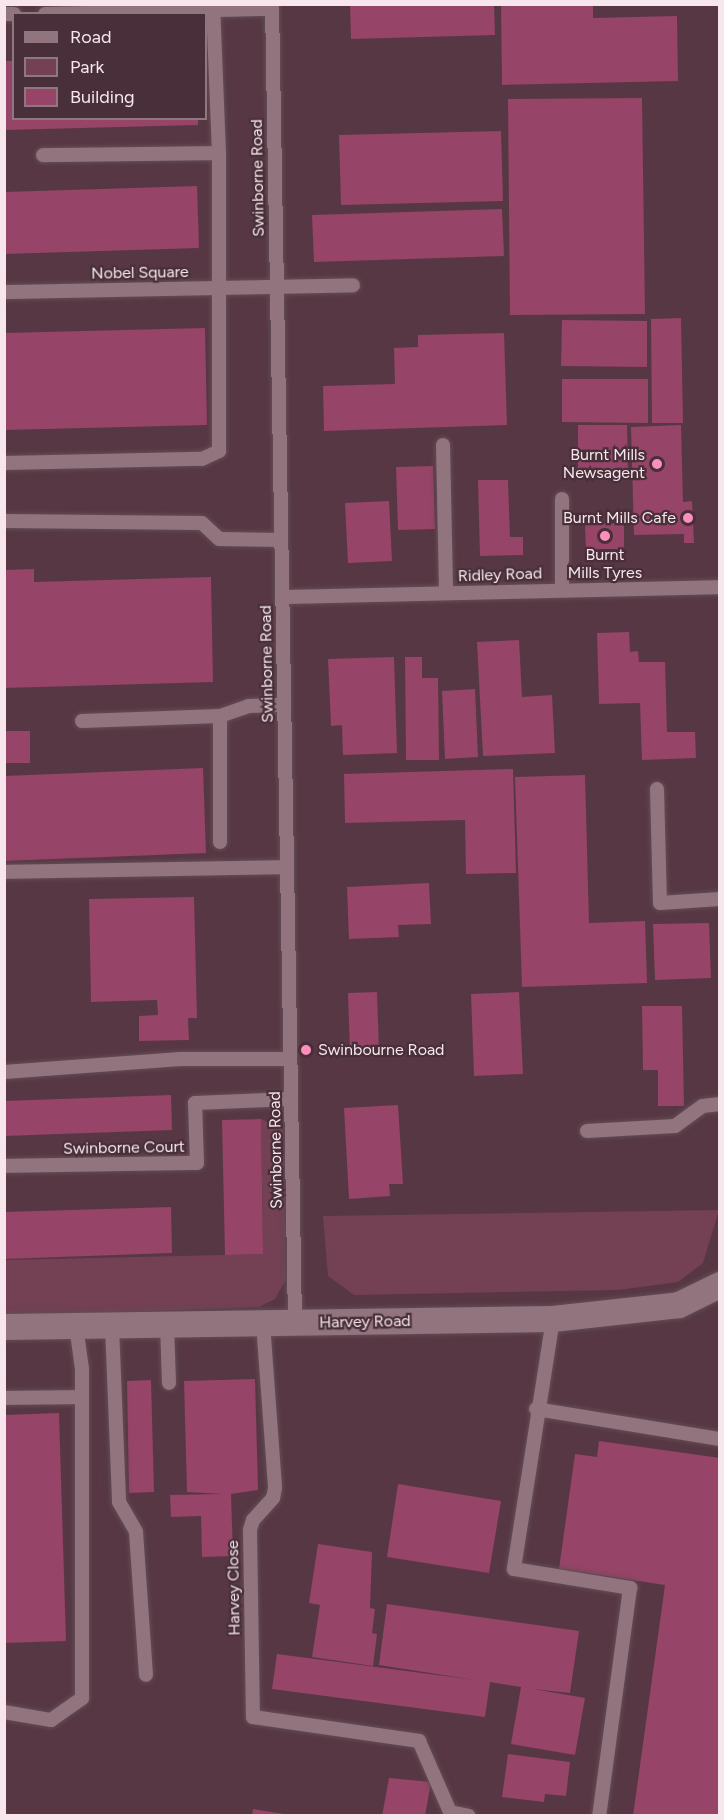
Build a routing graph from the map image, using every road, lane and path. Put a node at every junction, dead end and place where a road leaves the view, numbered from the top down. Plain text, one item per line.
1 (272, 7) edge
2 (214, 8) edge
3 (101, 12) edge
4 (219, 153) junction
5 (43, 155) dead end
6 (353, 285) dead end
7 (277, 286) junction
8 (221, 287) junction
9 (4, 292) edge
10 (443, 445) dead end
11 (4, 463) edge
12 (562, 500) dead end
13 (4, 521) edge
14 (281, 540) junction
15 (720, 587) edge
16 (562, 590) junction
17 (446, 593) junction
18 (282, 597) junction
19 (284, 705) junction
20 (220, 716) junction
21 (82, 721) dead end
22 (657, 789) dead end
23 (220, 842) dead end
24 (287, 867) junction
25 (4, 872) edge
26 (720, 899) edge
27 (290, 1059) junction
28 (4, 1071) edge
29 (291, 1099) junction
30 (720, 1104) edge
31 (587, 1131) dead end
32 (4, 1166) edge
33 (719, 1288) edge
34 (553, 1319) junction
35 (263, 1323) junction
36 (295, 1323) junction
37 (167, 1325) junction
38 (76, 1326) junction
39 (112, 1326) junction
40 (4, 1327) edge
41 (169, 1383) dead end
42 (82, 1397) junction
43 (4, 1398) edge
44 (536, 1409) junction
45 (720, 1438) edge
46 (146, 1675) dead end
47 (4, 1712) edge
48 (469, 1815) edge
49 (599, 1815) edge

1 - 2 lane
1 - 7 lane, Swinborne Road
2 - 3 lane
2 - 4 lane
4 - 5 lane
4 - 8 lane
6 - 7 lane, Nobel Square
7 - 8 lane, Nobel Square
7 - 14 lane, Swinborne Road
8 - 9 lane, Nobel Square
8 - 11 lane
10 - 17 lane
12 - 16 lane
13 - 14 lane
14 - 18 lane, Swinborne Road
15 - 16 lane, Ridley Road
16 - 17 lane, Ridley Road
17 - 18 lane, Ridley Road
18 - 19 lane, Swinborne Road
19 - 20 lane
19 - 24 lane, Swinborne Road
20 - 21 lane
20 - 23 lane
22 - 26 lane
24 - 25 lane
24 - 27 lane, Swinborne Road
27 - 28 lane
27 - 29 lane, Swinborne Road
29 - 32 lane, Swinborne Court
29 - 36 lane, Swinborne Road
30 - 31 lane
33 - 34 street, Harvey Road
34 - 36 street, Harvey Road
34 - 44 lane
35 - 36 street, Harvey Road
35 - 37 street, Harvey Road
35 - 48 lane, Harvey Close
37 - 39 street, Harvey Road
37 - 41 lane
38 - 39 street, Harvey Road
38 - 40 street, Harvey Road
38 - 42 lane
39 - 46 lane
42 - 43 lane
42 - 47 lane
44 - 45 lane
44 - 49 lane

